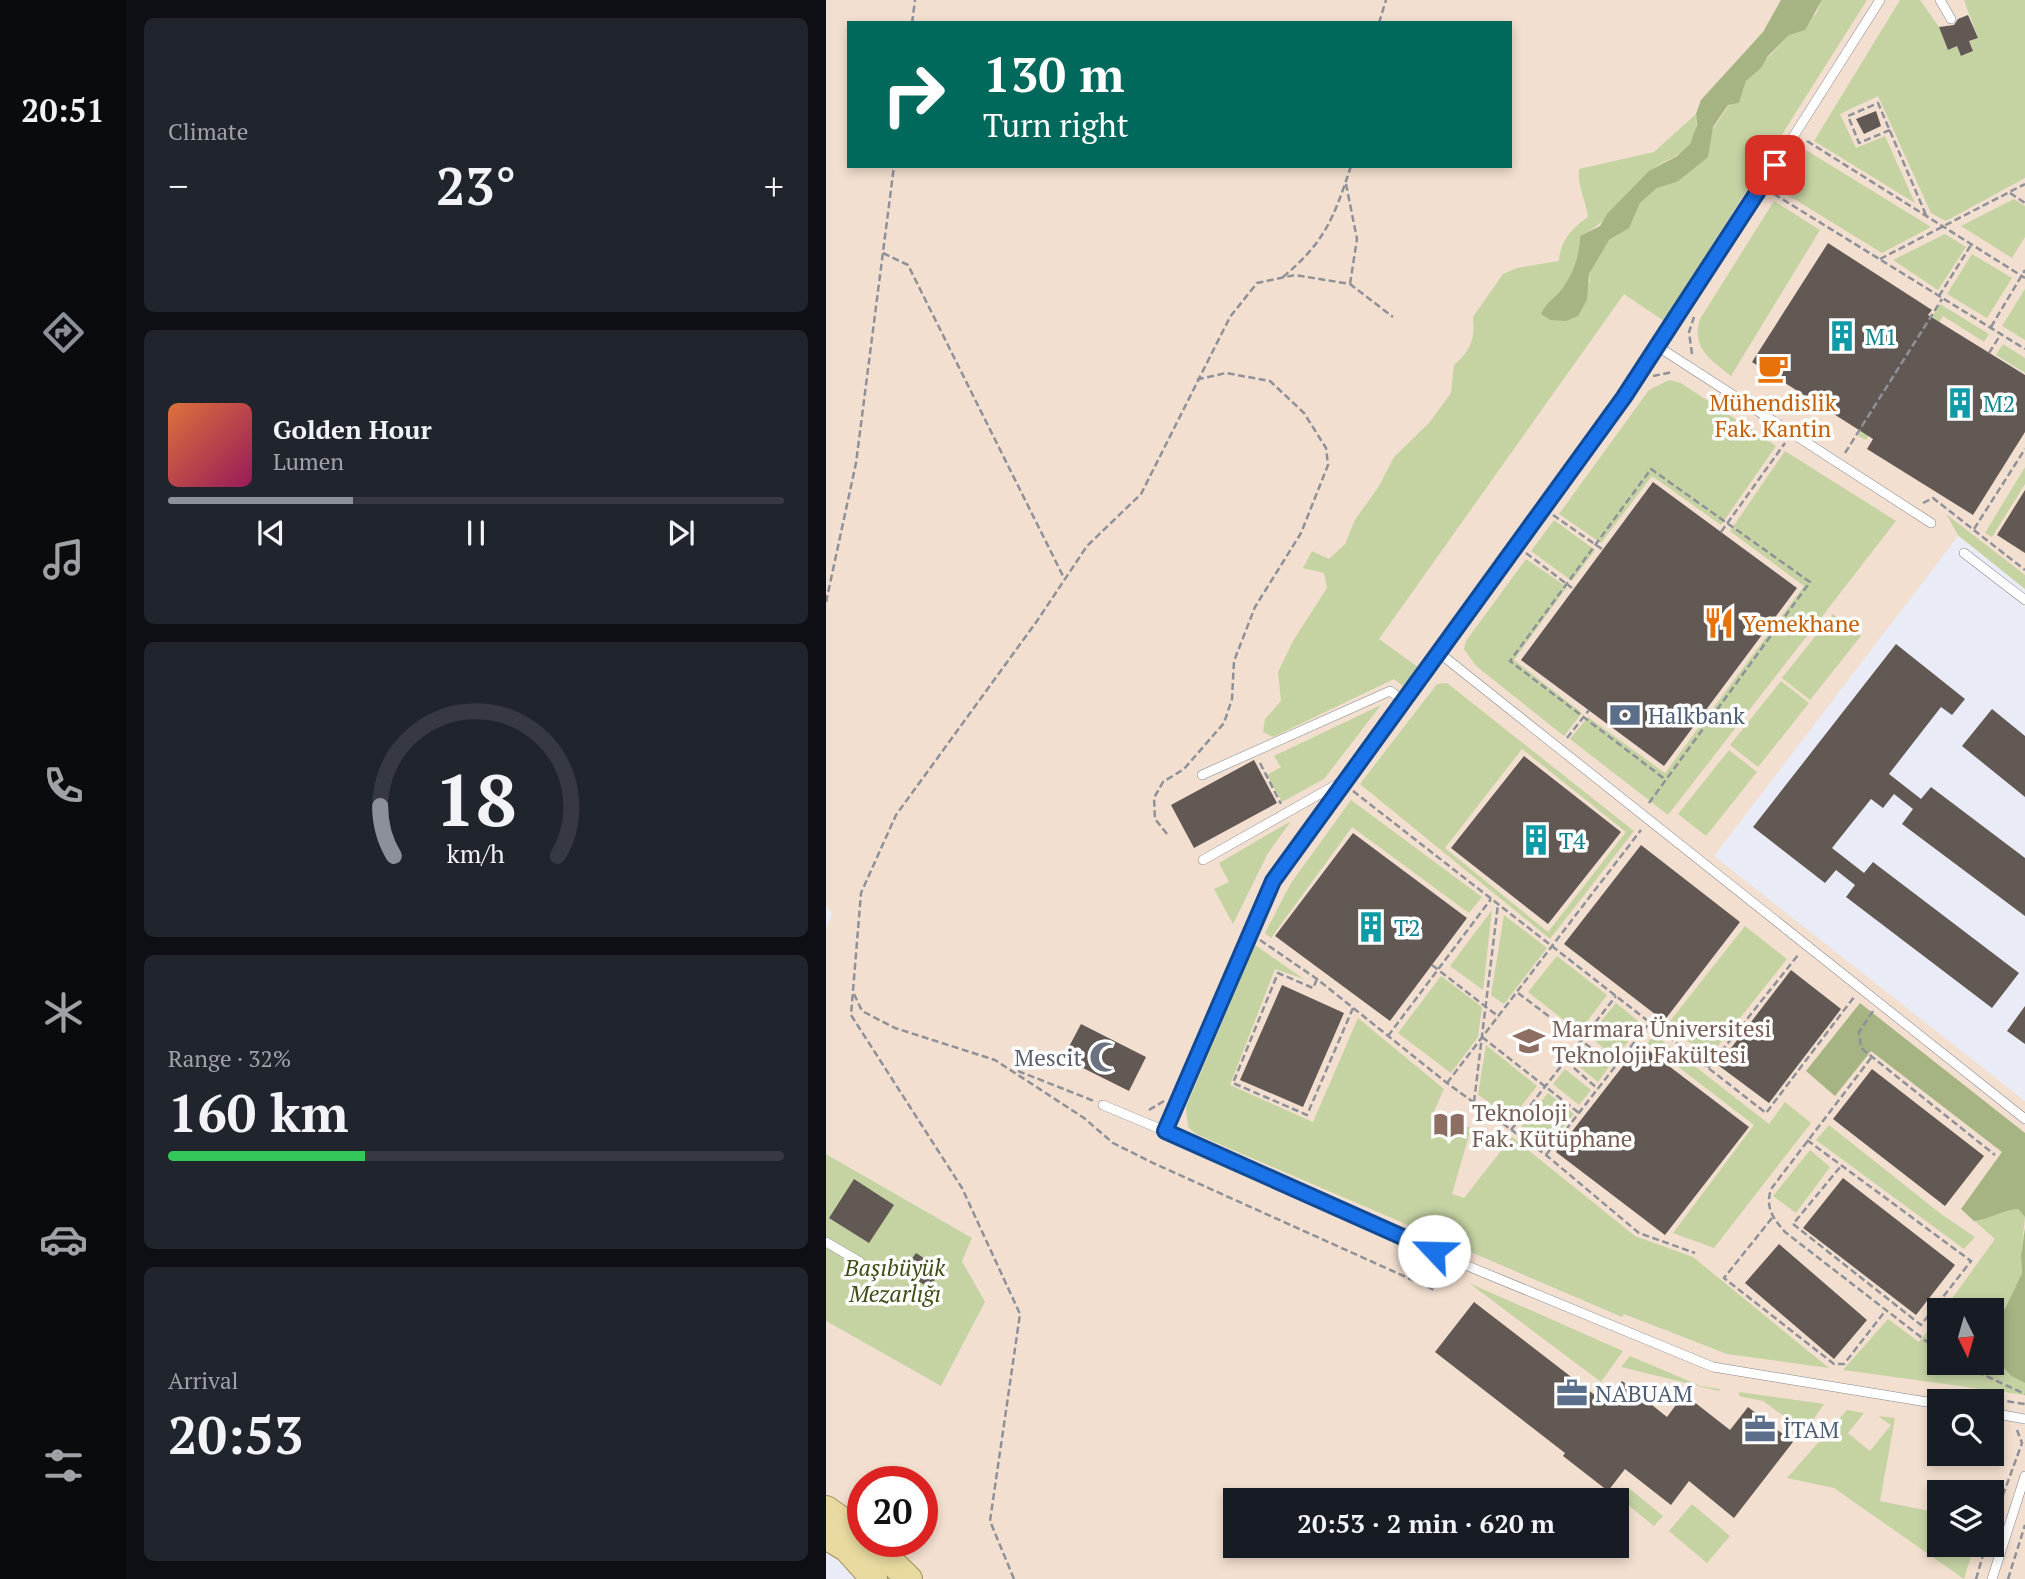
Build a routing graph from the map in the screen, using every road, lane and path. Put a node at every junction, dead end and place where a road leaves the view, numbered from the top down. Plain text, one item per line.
1 (915, 0) edge
2 (1386, 0) edge
3 (1880, 0) edge
4 (1940, 0) edge
5 (1951, 19) dead end
6 (912, 21) edge
7 (1380, 21) edge
8 (1811, 130) dead end
9 (1890, 130) junction
10 (894, 168) edge
11 (1351, 168) edge
12 (1346, 183) junction
13 (2025, 184) edge
14 (1774, 189) dead end
15 (2009, 192) junction
16 (1774, 194) dead end
17 (1767, 201) dead end
18 (2025, 203) edge
19 (1928, 217) junction
20 (1943, 227) junction
21 (1972, 245) junction
22 (883, 253) junction
23 (1880, 259) junction
24 (2025, 270) edge
25 (1282, 277) junction
26 (2023, 277) edge
27 (1350, 284) junction
28 (1941, 297) junction
29 (1700, 307) dead end
30 (1393, 317) dead end
31 (1990, 327) junction
32 (2001, 334) junction
33 (1657, 346) junction
34 (2025, 349) edge
35 (1989, 353) dead end
36 (1695, 360) dead end
37 (1676, 373) dead end
38 (1195, 380) junction
39 (1646, 381) dead end
40 (1785, 443) dead end
41 (2025, 449) edge
42 (1838, 453) dead end
43 (1845, 453) dead end
44 (1850, 460) dead end
45 (1913, 499) dead end
46 (1554, 507) dead end
47 (1553, 514) dead end
48 (1546, 518) dead end
49 (1728, 523) junction
50 (1931, 523) dead end
51 (1973, 530) junction
52 (1721, 532) dead end
53 (1596, 545) junction
54 (1602, 550) dead end
55 (1526, 552) dead end
56 (1964, 553) dead end
57 (2025, 570) edge
58 (1065, 580) junction
59 (1567, 584) junction
60 (1572, 588) dead end
61 (2025, 600) edge
62 (826, 602) edge
63 (1438, 652) junction
64 (1403, 700) junction
65 (1589, 710) dead end
66 (1583, 717) junction
67 (1566, 740) dead end
68 (1254, 752) junction
69 (1202, 775) dead end
70 (1666, 780) junction
71 (1347, 785) junction
72 (1649, 804) dead end
73 (1286, 813) junction
74 (1637, 820) dead end
75 (1648, 828) dead end
76 (1642, 829) dead end
77 (1167, 834) dead end
78 (1203, 860) dead end
79 (1491, 898) junction
80 (1498, 904) junction
81 (1249, 932) junction
82 (1553, 947) junction
83 (1800, 953) dead end
84 (1432, 965) dead end
85 (1438, 969) junction
86 (1317, 979) junction
87 (852, 991) junction
88 (1518, 993) junction
89 (1616, 996) junction
90 (1854, 996) dead end
91 (1879, 1003) junction
92 (1486, 1004) junction
93 (1353, 1009) junction
94 (1499, 1017) junction
95 (1650, 1022) junction
96 (1388, 1036) junction
97 (1482, 1037) junction
98 (1581, 1041) junction
99 (1871, 1058) junction
100 (1565, 1061) junction
101 (1615, 1066) junction
102 (1010, 1068) junction
103 (1708, 1068) junction
104 (1447, 1083) junction
105 (1545, 1086) junction
106 (1598, 1089) junction
107 (1474, 1102) junction
108 (1103, 1105) joint
109 (1579, 1113) junction
110 (2025, 1119) edge
111 (1511, 1130) junction
112 (1165, 1131) junction
113 (1807, 1140) junction
114 (1995, 1154) dead end
115 (1546, 1156) junction
116 (1841, 1166) junction
117 (1772, 1217) junction
118 (826, 1242) edge
119 (1695, 1253) dead end
120 (860, 1262) dead end
121 (1437, 1291) dead end
122 (1886, 1310) junction
123 (1927, 1342) edge
124 (1986, 1376) edge
125 (2025, 1394) edge
126 (2004, 1401) edge
127 (1927, 1402) edge
128 (2025, 1404) edge
129 (2004, 1415) edge
130 (2025, 1419) edge
131 (2008, 1425) dead end
132 (2025, 1476) edge
133 (2004, 1492) edge
134 (826, 1509) edge
135 (847, 1524) edge
136 (2025, 1525) edge
137 (826, 1536) edge
138 (886, 1557) edge
139 (1982, 1557) edge
140 (874, 1579) edge
141 (909, 1579) edge
142 (1014, 1579) edge
143 (1976, 1579) edge
144 (1992, 1579) edge
145 (2008, 1579) edge

1 - 6 path
2 - 7 path
3 - 33 lane
4 - 5 lane
8 - 19 path
9 - 9 path
9 - 19 path
10 - 22 path
11 - 12 path
12 - 25 path
12 - 27 path
13 - 15 path
14 - 17 path
15 - 18 path
15 - 20 path
16 - 23 path
19 - 20 path
20 - 21 path
20 - 23 path
21 - 26 path
21 - 28 path
22 - 58 path
22 - 62 path
23 - 28 path
24 - 26 path
25 - 27 path
25 - 38 path
26 - 31 path
27 - 30 path
28 - 31 path
28 - 43 path
29 - 36 path
31 - 32 path
32 - 34 path
32 - 35 path
33 - 50 lane
33 - 63 lane
37 - 39 path
38 - 58 path
38 - 77 path
40 - 49 path
41 - 51 path
42 - 44 path
45 - 51 path
46 - 48 path
47 - 53 path
49 - 52 path
49 - 53 path
49 - 70 path
51 - 57 path
53 - 54 path
53 - 59 path
55 - 59 path
56 - 61 lane
58 - 87 path
59 - 60 path
59 - 66 path
63 - 64 lane
63 - 91 lane
64 - 68 lane
64 - 71 lane
65 - 66 path
66 - 67 path
66 - 70 path
68 - 69 lane
68 - 73 path
70 - 72 path
71 - 73 lane
71 - 79 path
71 - 81 lane
73 - 78 lane
74 - 75 path
76 - 82 path
79 - 80 path
79 - 85 path
80 - 82 path
80 - 92 path
81 - 86 path
81 - 112 lane
82 - 88 path
82 - 89 path
83 - 103 path
84 - 85 path
85 - 92 path
85 - 96 path
86 - 93 path
86 - 93 path
87 - 102 path
87 - 142 path
88 - 94 path
88 - 98 path
89 - 95 path
89 - 98 path
90 - 103 path
91 - 99 path
91 - 110 lane
92 - 94 path
92 - 97 path
93 - 96 path
94 - 97 path
95 - 101 path
95 - 103 path
96 - 104 path
97 - 104 path
97 - 105 path
97 - 107 path
98 - 100 path
98 - 101 path
99 - 113 path
99 - 114 path
100 - 105 path
100 - 106 path
101 - 106 path
102 - 108 path
102 - 121 path
104 - 107 path
105 - 109 path
105 - 111 path
106 - 109 path
107 - 111 path
108 - 112 lane
109 - 115 path
111 - 115 path
112 - 127 lane
113 - 116 path
113 - 117 path
115 - 119 path
116 - 116 path
117 - 122 path
117 - 122 path
118 - 120 lane
122 - 123 path
124 - 125 path
126 - 128 path
129 - 130 lane
131 - 133 path
132 - 144 lane
134 - 135 main road
136 - 145 path
137 - 140 main road
138 - 141 main road
139 - 143 path

